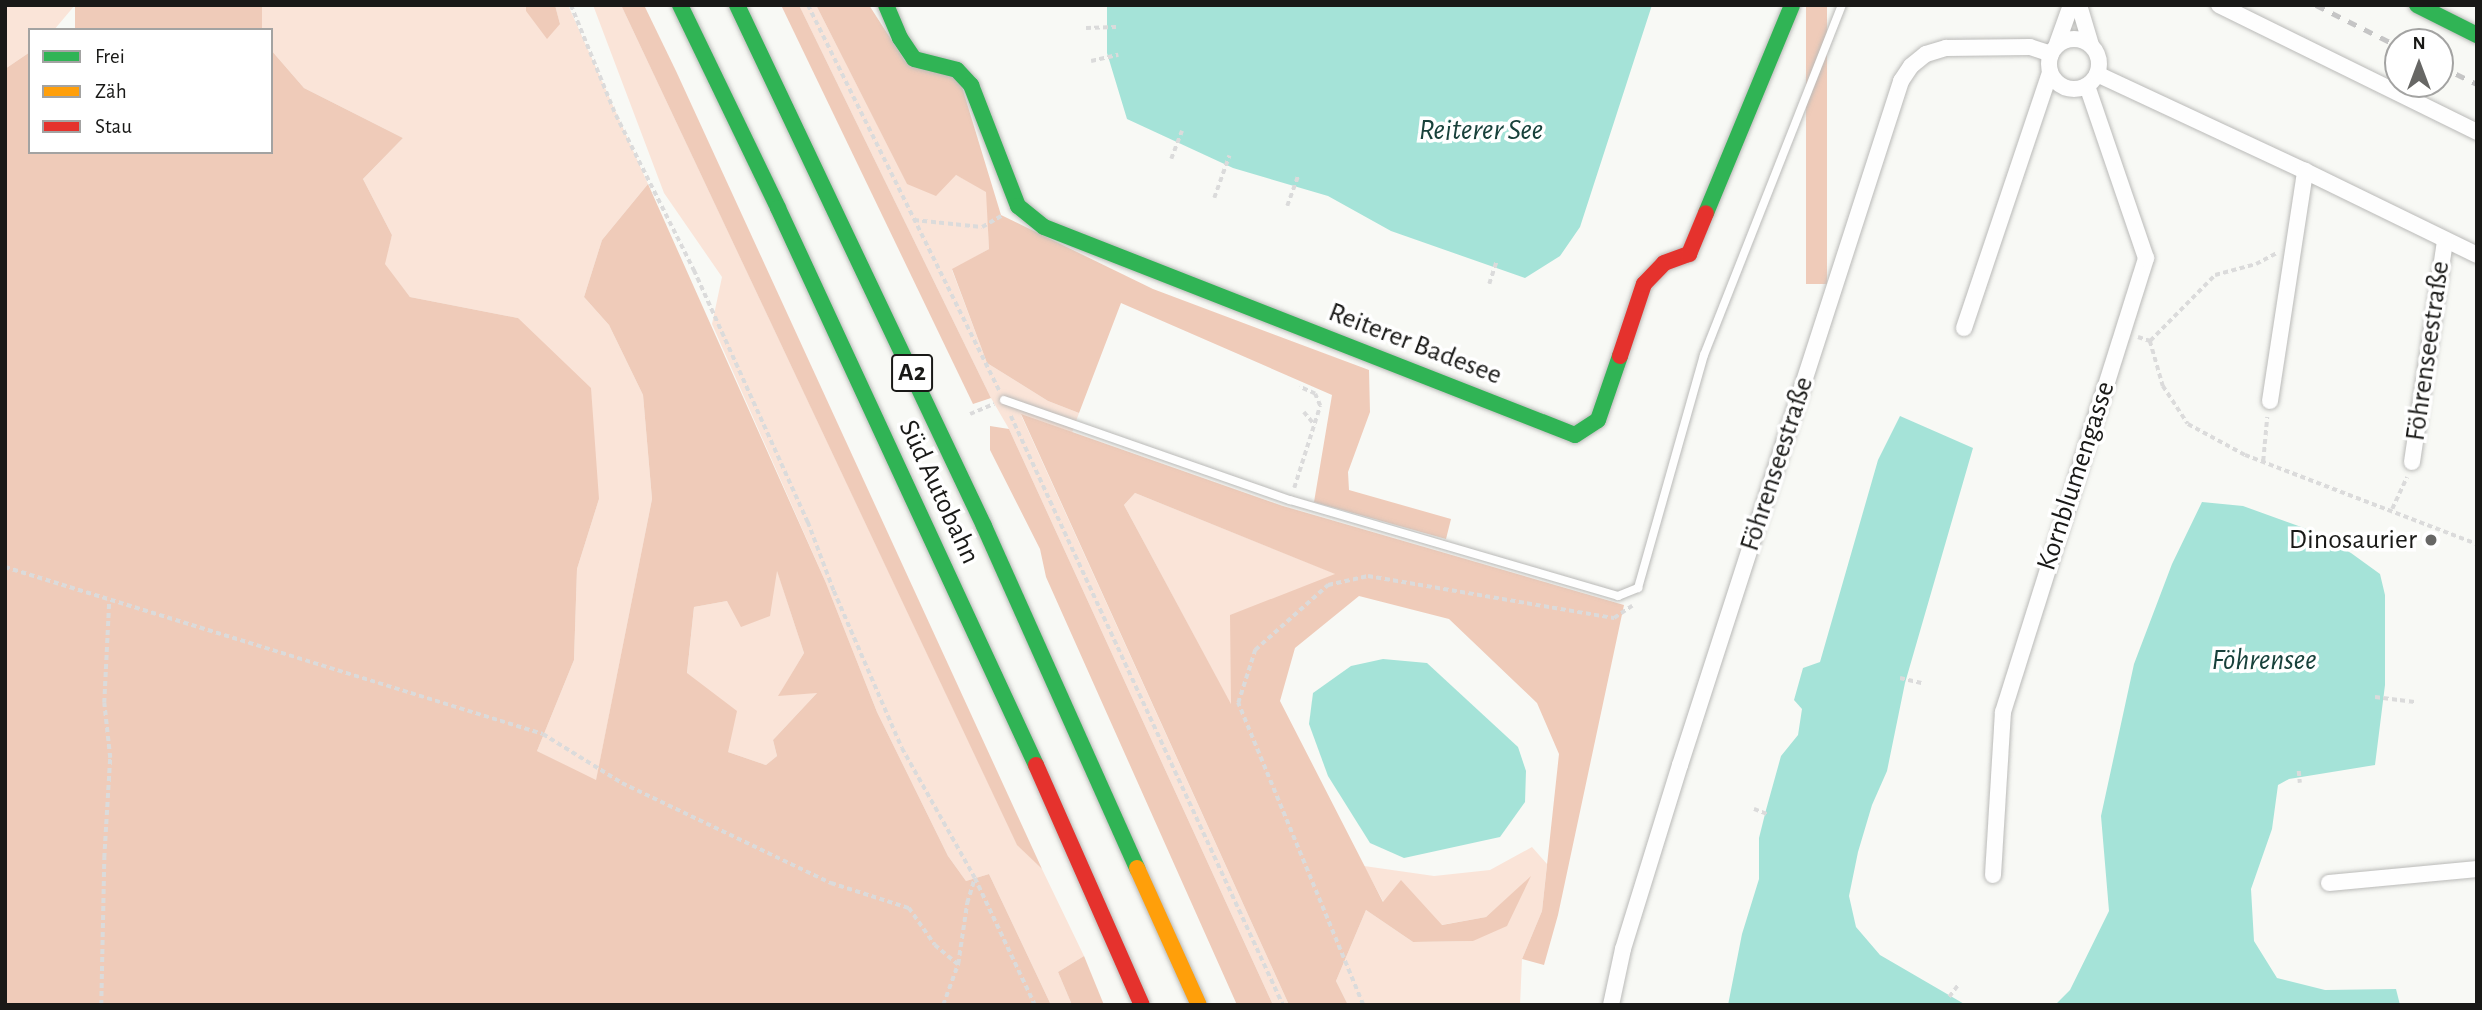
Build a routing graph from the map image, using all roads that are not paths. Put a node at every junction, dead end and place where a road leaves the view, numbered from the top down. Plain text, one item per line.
1 (680, 5) edge
2 (737, 5) edge
3 (886, 5) edge
4 (1792, 5) edge
5 (1842, 5) edge
6 (2071, 5) edge
7 (2079, 5) edge
8 (2219, 5) edge
9 (2417, 5) edge
10 (2477, 35) edge
11 (2091, 45) junction
12 (2054, 49) junction
13 (2050, 73) junction
14 (2092, 80) junction
15 (2477, 132) edge
16 (2305, 171) junction
17 (2445, 240) junction
18 (2477, 255) edge
19 (1964, 328) dead end
20 (1004, 400) road end
21 (2270, 401) dead end
22 (2412, 461) dead end
23 (2477, 869) edge
24 (1993, 875) dead end
25 (2329, 883) dead end
26 (1142, 1005) edge
27 (1199, 1005) edge
28 (1611, 1005) edge

1 - 26 main road, Süd Autobahn / A2
2 - 27 main road, Süd Autobahn / A2
3 - 4 main road, Reiterer Badesee
5 - 20 lane
6 - 12 street
7 - 11 street
8 - 15 street
9 - 10 main road
11 - 12 street
11 - 14 street
12 - 13 street
12 - 28 street, Föhrenseestraße
13 - 14 street
13 - 19 street
14 - 16 street, Föhrenseestraße
14 - 24 street, Kornblumengasse
16 - 17 street, Föhrenseestraße
16 - 21 street
17 - 18 street, Föhrenseestraße
17 - 22 street, Föhrenseestraße
23 - 25 street

